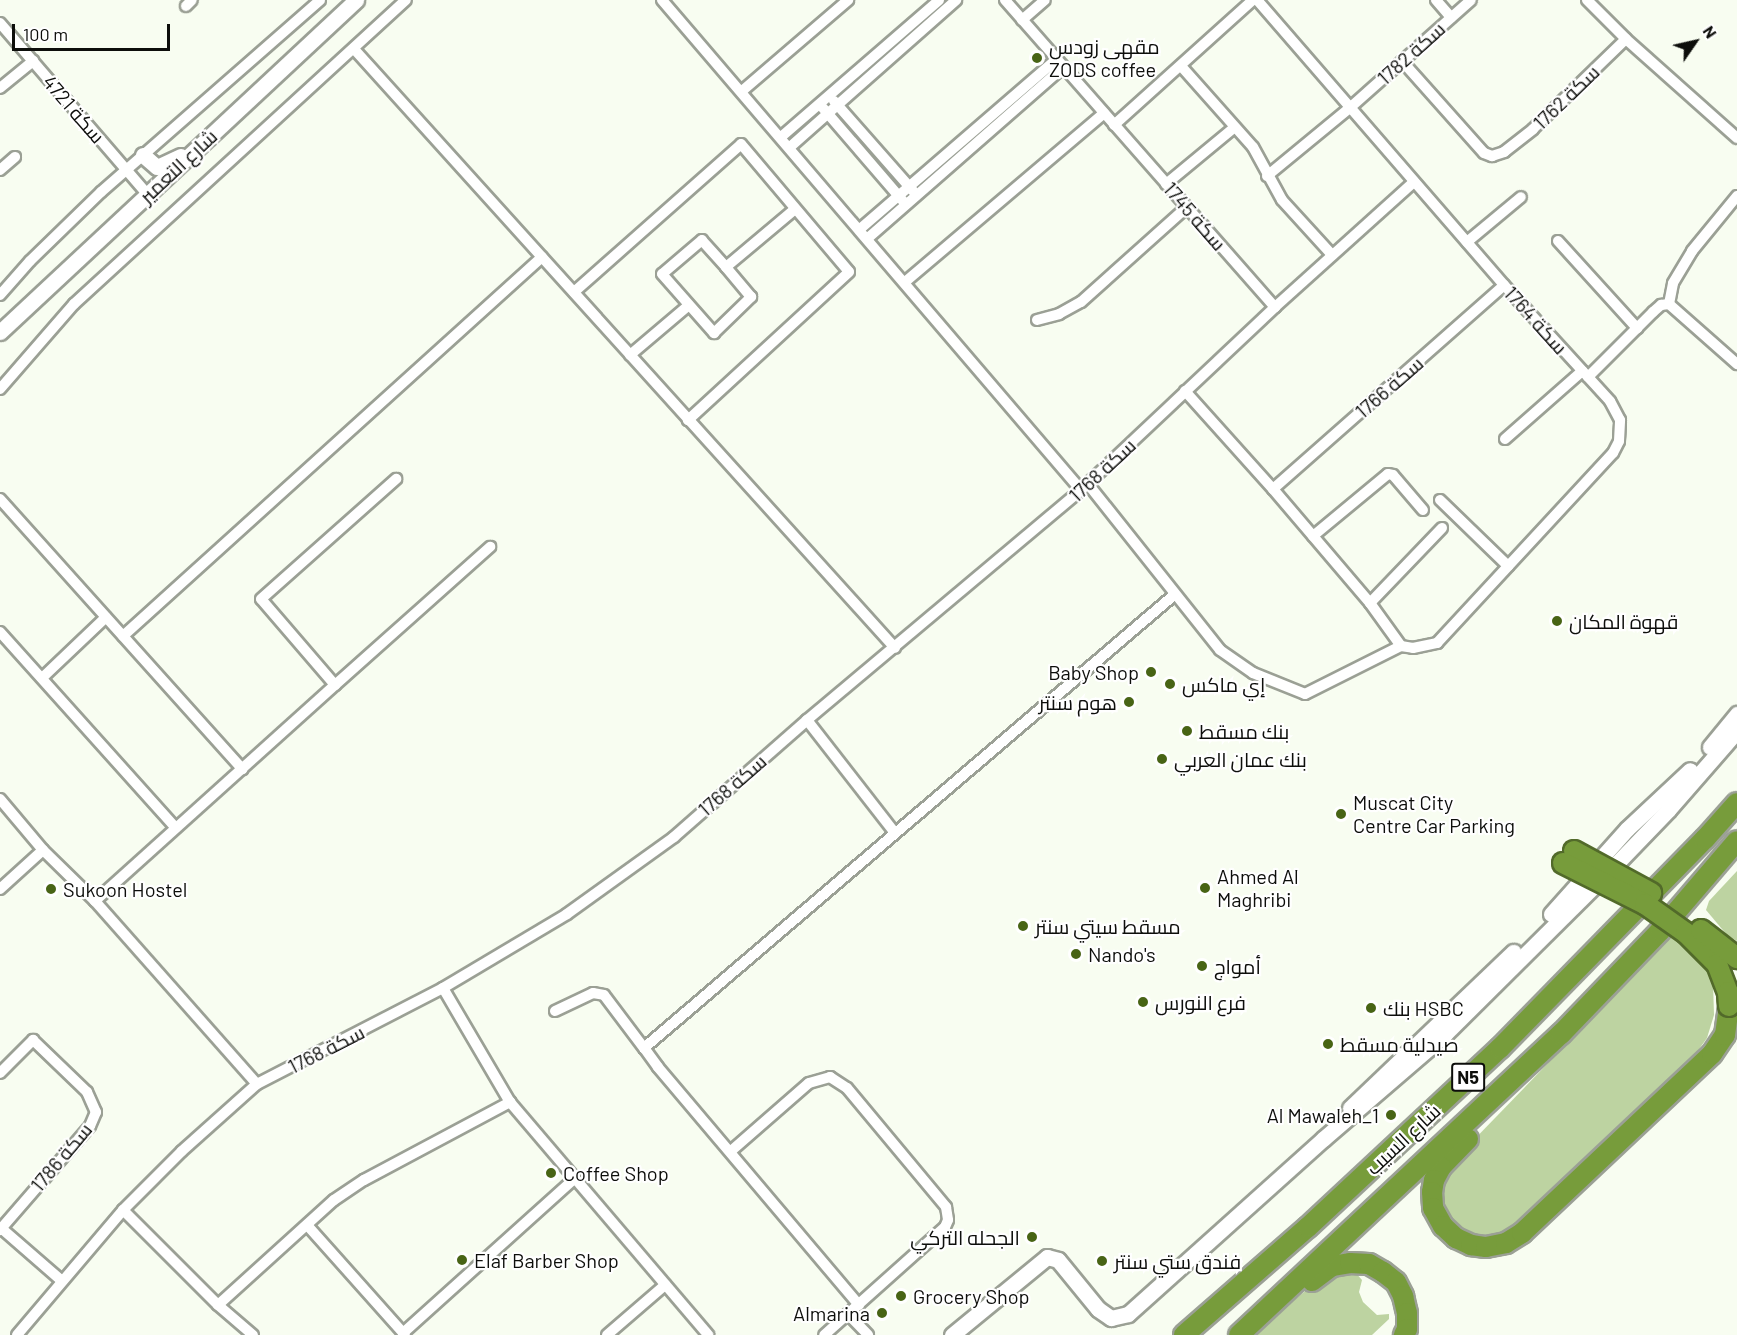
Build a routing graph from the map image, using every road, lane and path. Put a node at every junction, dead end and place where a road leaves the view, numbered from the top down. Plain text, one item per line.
1 (320, 0) edge
2 (356, 0) edge
3 (406, 0) edge
4 (662, 0) edge
5 (848, 0) edge
6 (939, 0) edge
7 (956, 0) edge
8 (1005, 0) edge
9 (1045, 0) edge
10 (1255, 0) edge
11 (1436, 0) edge
12 (1471, 0) edge
13 (1587, 0) edge
14 (1452, 17) junction
15 (1022, 20) junction
16 (0, 22) edge
17 (1626, 39) junction
18 (354, 49) junction
19 (33, 61) junction
20 (1402, 61) junction
21 (1060, 63) junction
22 (1181, 66) junction
23 (0, 87) edge
24 (742, 91) junction
25 (830, 95) junction
26 (819, 104) junction
27 (838, 105) junction
28 (1352, 106) junction
29 (828, 113) junction
30 (1104, 113) junction
31 (1114, 125) junction
32 (1235, 127) junction
33 (781, 136) junction
34 (1737, 138) edge
35 (790, 147) junction
36 (193, 153) junction
37 (143, 155) junction
38 (15, 157) dead end
39 (0, 170) edge
40 (127, 170) junction
41 (1267, 176) junction
42 (1414, 182) junction
43 (1166, 184) junction
44 (913, 191) junction
45 (148, 195) junction
46 (1737, 196) edge
47 (1521, 197) dead end
48 (903, 200) junction
49 (1186, 207) junction
50 (795, 208) junction
51 (864, 234) junction
52 (1558, 241) dead end
53 (1467, 242) junction
54 (1332, 255) junction
55 (542, 257) junction
56 (726, 267) junction
57 (905, 282) junction
58 (1504, 285) junction
59 (574, 292) junction
60 (0, 295) edge
61 (1669, 304) junction
62 (689, 305) junction
63 (1275, 307) junction
64 (1037, 320) dead end
65 (1637, 328) junction
66 (0, 332) edge
67 (630, 355) junction
68 (1737, 364) edge
69 (1585, 374) junction
70 (0, 389) edge
71 (1185, 392) junction
72 (688, 420) junction
73 (1505, 439) dead end
74 (396, 479) dead end
75 (1084, 487) junction
76 (1274, 489) junction
77 (0, 499) edge
78 (1440, 500) dead end
79 (1423, 510) dead end
80 (1442, 528) dead end
81 (1313, 536) junction
82 (490, 547) dead end
83 (1508, 566) junction
84 (1174, 595) junction
85 (1370, 603) junction
86 (106, 617) junction
87 (0, 632) edge
88 (123, 636) junction
89 (1401, 646) junction
90 (895, 648) junction
91 (42, 678) junction
92 (334, 686) junction
93 (1737, 714) edge
94 (807, 720) junction
95 (1737, 731) edge
96 (242, 769) junction
97 (0, 799) edge
98 (1737, 803) edge
99 (176, 828) junction
100 (895, 833) junction
101 (1737, 841) edge
102 (43, 850) junction
103 (0, 889) edge
104 (95, 901) junction
105 (1737, 958) edge
106 (443, 988) junction
107 (555, 1011) dead end
108 (1561, 1034) junction
109 (644, 1048) junction
110 (0, 1073) edge
111 (257, 1084) junction
112 (510, 1102) junction
113 (1323, 1139) junction
114 (730, 1151) junction
115 (574, 1179) junction
116 (123, 1210) junction
117 (307, 1225) junction
118 (1, 1229) edge
119 (62, 1281) junction
120 (665, 1285) junction
121 (218, 1305) junction
122 (859, 1305) junction
123 (848, 1314) junction
124 (1255, 1320) junction
125 (404, 1334) edge
126 (17, 1335) edge
127 (253, 1335) edge
128 (607, 1335) edge
129 (708, 1335) edge
130 (824, 1335) edge
131 (868, 1335) edge
132 (952, 1335) edge
133 (1184, 1335) edge
134 (1239, 1335) edge
135 (1404, 1335) edge

1 - 37 street
2 - 36 street, شارع التعمير
3 - 18 street
4 - 24 street
5 - 24 street
6 - 25 street
7 - 27 street
8 - 15 street, سكة 1745
9 - 15 street
10 - 22 street
10 - 28 street, سكة 1764
11 - 14 street
12 - 14 street, سكة 1782
13 - 17 street
14 - 20 street, سكة 1782
15 - 21 street, سكة 1745
16 - 19 street, سكة 4721
17 - 20 street, سكة 1762
17 - 34 street
18 - 55 street
18 - 70 street
19 - 23 street
19 - 40 street, سكة 4721
20 - 28 street, سكة 1782
21 - 30 street, سكة 1745
21 - 44 street
22 - 31 street
22 - 32 street
24 - 33 street
25 - 26 street
25 - 27 street
26 - 29 street
26 - 33 street
27 - 29 street
27 - 44 street
28 - 41 street, سكة 1782
28 - 42 street, سكة 1764
29 - 35 street
29 - 48 street
30 - 31 street, سكة 1745
30 - 57 street
31 - 43 street, سكة 1745
32 - 41 street
32 - 43 street
33 - 35 street
35 - 51 street
36 - 37 street
36 - 45 street, شارع التعمير
37 - 40 street
38 - 39 street
40 - 45 street, سكة 4721
40 - 60 street
41 - 54 street
42 - 53 street, سكة 1764
42 - 54 street, سكة 1768
43 - 49 street, سكة 1745
44 - 48 street
45 - 66 street, شارع التعمير
46 - 61 street
47 - 53 street
48 - 51 street
49 - 63 street, سكة 1745
49 - 64 street
50 - 56 street
50 - 59 street
50 - 72 street
51 - 57 street
52 - 65 street
53 - 58 street, سكة 1764
54 - 63 street, سكة 1768
55 - 59 street
55 - 88 street
56 - 62 street
56 - 62 street
57 - 75 street
58 - 69 street, سكة 1764
58 - 76 street, سكة 1766
59 - 67 street
61 - 65 street
61 - 68 street
62 - 67 street
63 - 71 street, سكة 1768
65 - 69 street
67 - 72 street
69 - 73 street
69 - 83 street, سكة 1764
71 - 75 street, سكة 1768
71 - 76 street
72 - 90 street
74 - 92 street
75 - 84 street
75 - 90 street, سكة 1768
76 - 81 street
77 - 86 street
78 - 83 street
79 - 81 street
80 - 85 street
81 - 85 street
82 - 92 street
83 - 89 street, سكة 1764
84 - 89 street
84 - 100 street
85 - 89 street
86 - 88 street
86 - 91 street
87 - 91 street
88 - 96 street
90 - 94 street, سكة 1768
91 - 99 street
92 - 96 street
93 - 113 street
94 - 100 street
94 - 106 street, سكة 1768
95 - 113 street
96 - 99 street
97 - 102 street
98 - 133 highway, شارع السيب / N5
99 - 104 street
100 - 109 street
101 - 108 highway, شارع السيب / N5
102 - 103 street
102 - 104 street
104 - 111 street
105 - 108 highway, bridge
106 - 111 street, سكة 1768
106 - 112 street
107 - 109 street
108 - 124 highway, شارع السيب / N5
109 - 114 street
110 - 118 street, سكة 1786
111 - 116 street, سكة 1768
112 - 115 street
112 - 117 street
113 - 132 street
114 - 122 street
114 - 122 street
115 - 120 street
115 - 125 street
116 - 119 street, سكة 1768
116 - 121 street
117 - 121 street
117 - 125 street
118 - 119 street, سكة 1786
119 - 126 street, سكة 1768
120 - 128 street
120 - 129 street
121 - 127 street
122 - 123 street
123 - 130 street
123 - 131 street
124 - 134 highway, شارع السيب / N5
124 - 135 highway

